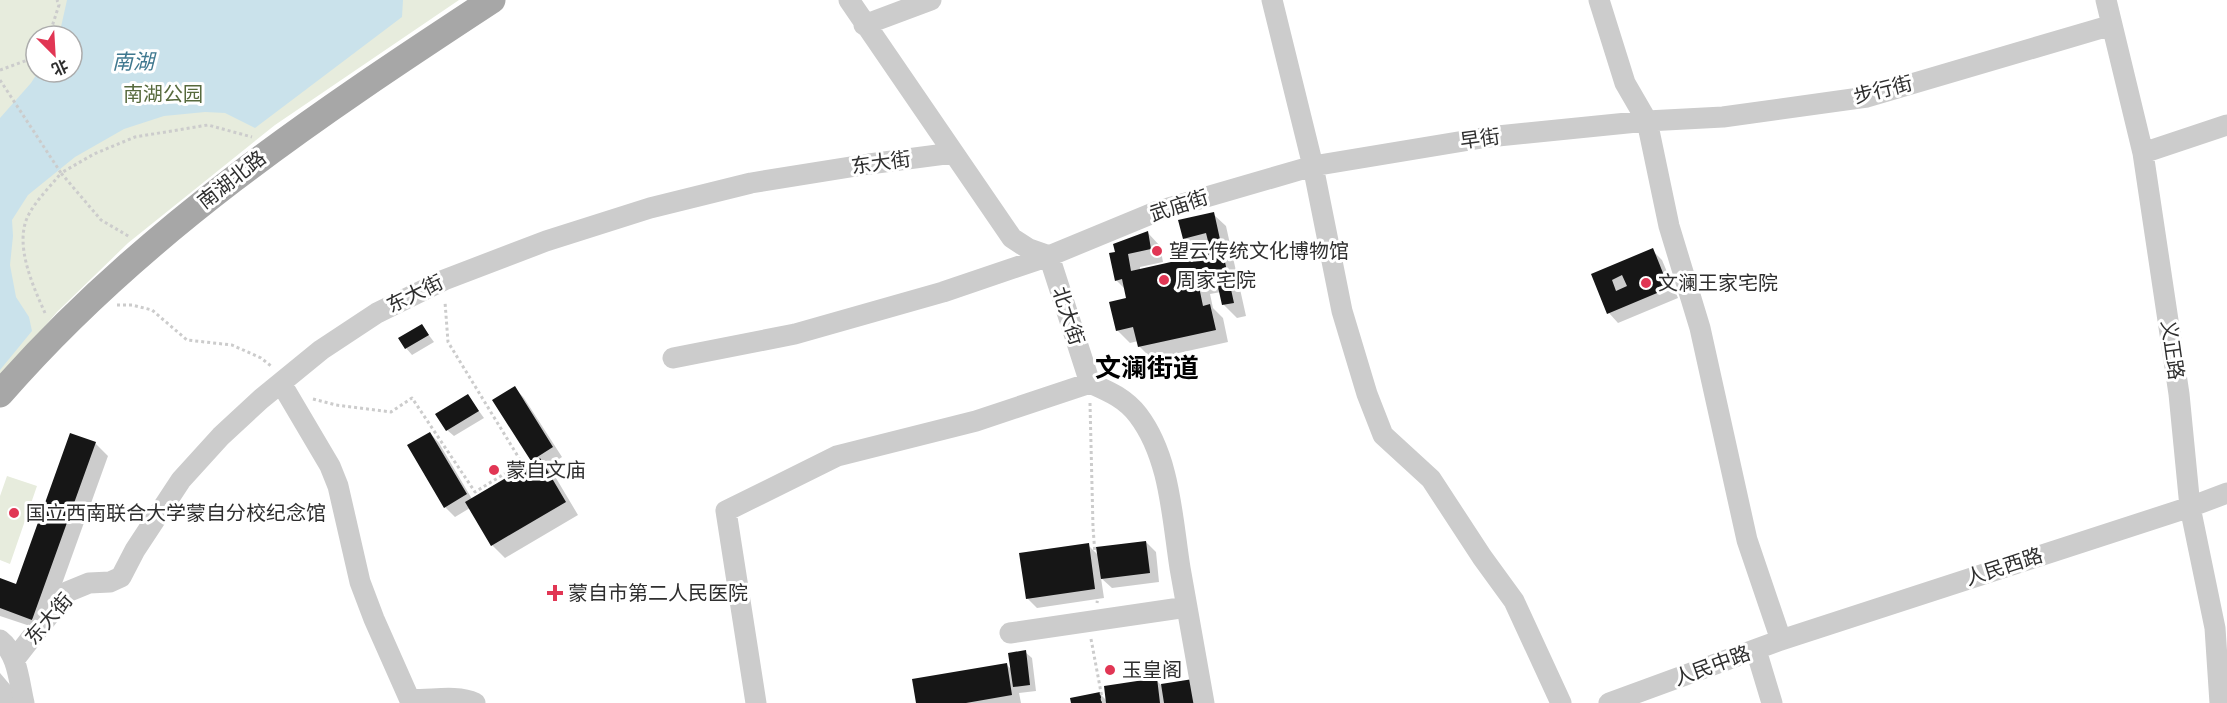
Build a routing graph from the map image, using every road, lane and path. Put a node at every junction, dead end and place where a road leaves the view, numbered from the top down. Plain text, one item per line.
1 (57, 0) edge
2 (492, 0) edge
3 (849, 0) edge
4 (931, 0) edge
5 (1272, 0) edge
6 (1599, 0) edge
7 (2106, 0) edge
8 (52, 24) edge
9 (864, 25) junction
10 (2112, 25) junction
11 (24, 61) edge
12 (0, 70) edge
13 (0, 80) edge
14 (1647, 121) junction
15 (2227, 124) edge
16 (277, 144) junction
17 (953, 153) junction
18 (2144, 153) junction
19 (1313, 166) junction
20 (60, 171) junction
21 (147, 248) junction
22 (1048, 256) junction
23 (451, 277) junction
24 (84, 305) junction
25 (55, 334) junction
26 (673, 358) dead end
27 (283, 381) junction
28 (1089, 383) junction
29 (0, 394) edge
30 (2227, 492) edge
31 (2190, 507) junction
32 (1187, 607) junction
33 (1093, 621) junction
34 (1010, 633) dead end
35 (0, 640) edge
36 (1781, 640) junction
37 (1756, 650) junction
38 (14, 660) junction
39 (24, 703) edge
40 (475, 703) edge
41 (756, 703) edge
42 (1103, 703) edge
43 (1204, 703) edge
44 (1562, 703) edge
45 (1609, 703) edge
46 (1773, 703) edge
47 (2220, 703) edge

1 - 8 path
2 - 16 main road, 南湖北路
3 - 9 street
4 - 9 street
5 - 19 street
6 - 14 street
7 - 10 street, 义正路
9 - 17 street
10 - 14 street, 步行街
10 - 18 street, 义正路
11 - 12 path
13 - 20 path
14 - 19 street, 早街
14 - 36 street
15 - 18 street
16 - 20 path
16 - 21 main road, 南湖北路
17 - 22 street
17 - 23 street, 东大街
18 - 31 street, 义正路
19 - 22 street, 武庙街
19 - 44 street
20 - 21 path
20 - 25 path
21 - 24 main road, 南湖北路
22 - 26 street, 武庙街
22 - 28 street, 北大街
23 - 27 street, 东大街
23 - 27 path
24 - 25 main road, 南湖北路
24 - 27 path
25 - 29 main road, 南湖北路
27 - 38 street, 东大街
27 - 40 street
28 - 32 street
28 - 33 path
28 - 41 street
30 - 31 street, 人民西路
31 - 36 street, 人民西路
31 - 47 street, 义正路
32 - 33 street
32 - 43 street
33 - 34 street
33 - 42 path
35 - 38 street
36 - 37 street, 人民中路
37 - 45 street, 人民中路
37 - 46 street
38 - 39 street

